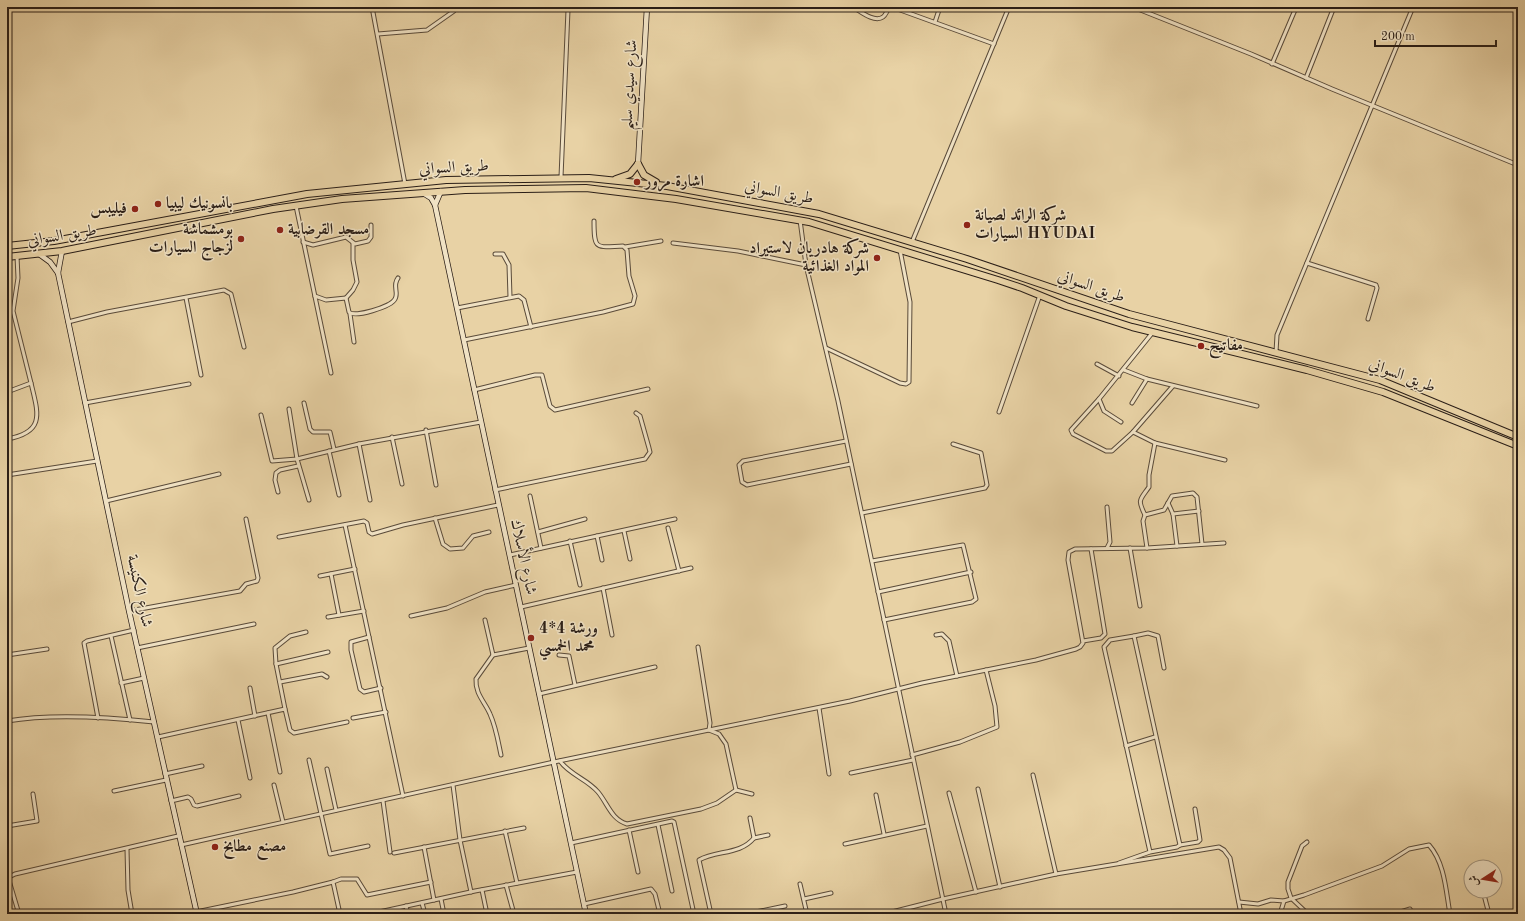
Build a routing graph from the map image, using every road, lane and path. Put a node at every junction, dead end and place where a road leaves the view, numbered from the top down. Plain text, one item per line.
1 (372, 7) edge
2 (456, 7) edge
3 (647, 7) edge
4 (853, 7) edge
5 (891, 7) edge
6 (908, 7) edge
7 (940, 7) edge
8 (1009, 7) edge
9 (1133, 7) edge
10 (1334, 7) edge
11 (1413, 7) edge
12 (1512, 7) edge
13 (568, 10) dead end
14 (1295, 10) dead end
15 (1518, 10) edge
16 (907, 12) junction
17 (935, 22) junction
18 (378, 34) junction
19 (994, 44) junction
20 (1272, 64) junction
21 (1306, 78) junction
22 (1372, 106) junction
23 (638, 164) junction
24 (1518, 165) edge
25 (561, 178) junction
26 (613, 180) junction
27 (405, 184) junction
28 (667, 186) junction
29 (441, 191) junction
30 (423, 193) junction
31 (435, 204) junction
32 (296, 206) junction
33 (832, 218) junction
34 (800, 220) junction
35 (594, 221) dead end
36 (371, 226) dead end
37 (855, 226) junction
38 (828, 228) junction
39 (848, 235) junction
40 (662, 241) dead end
41 (303, 242) junction
42 (353, 242) junction
43 (912, 242) junction
44 (673, 243) dead end
45 (7, 246) edge
46 (624, 247) junction
47 (900, 250) junction
48 (62, 251) junction
49 (39, 254) junction
50 (495, 254) dead end
51 (17, 256) junction
52 (7, 257) edge
53 (1307, 263) junction
54 (806, 265) junction
55 (58, 273) junction
56 (398, 278) dead end
57 (1040, 295) junction
58 (315, 296) junction
59 (186, 298) junction
60 (346, 298) junction
61 (510, 298) junction
62 (457, 308) junction
63 (350, 314) junction
64 (1368, 319) dead end
65 (68, 322) junction
66 (531, 327) junction
67 (1153, 332) junction
68 (464, 340) junction
69 (354, 342) dead end
70 (244, 347) dead end
71 (826, 348) junction
72 (1276, 352) junction
73 (1097, 364) dead end
74 (1124, 370) junction
75 (331, 373) dead end
76 (202, 375) dead end
77 (1119, 376) junction
78 (1147, 379) junction
79 (31, 383) junction
80 (189, 384) dead end
81 (1173, 386) junction
82 (648, 389) dead end
83 (474, 390) junction
84 (7, 392) edge
85 (1099, 399) junction
86 (85, 403) junction
87 (304, 403) dead end
88 (1132, 403) dead end
89 (1257, 406) dead end
90 (289, 409) dead end
91 (999, 412) dead end
92 (636, 413) dead end
93 (261, 415) dead end
94 (481, 422) junction
95 (1121, 422) dead end
96 (426, 430) junction
97 (1133, 432) junction
98 (1518, 437) edge
99 (392, 438) junction
100 (7, 439) edge
101 (846, 441) junction
102 (1155, 443) junction
103 (359, 444) junction
104 (953, 444) dead end
105 (1518, 446) edge
106 (334, 449) junction
107 (329, 451) junction
108 (297, 459) junction
109 (1225, 460) dead end
110 (97, 461) junction
111 (851, 464) junction
112 (298, 466) junction
113 (219, 474) dead end
114 (7, 475) edge
115 (402, 484) dead end
116 (436, 485) dead end
117 (495, 490) junction
118 (278, 492) dead end
119 (339, 495) dead end
120 (530, 496) dead end
121 (309, 500) dead end
122 (370, 500) dead end
123 (106, 501) junction
124 (1168, 502) junction
125 (498, 505) junction
126 (1107, 507) dead end
127 (1199, 511) junction
128 (862, 513) junction
129 (1173, 514) junction
130 (1144, 516) junction
131 (435, 518) junction
132 (246, 519) dead end
133 (585, 519) dead end
134 (675, 519) dead end
135 (345, 525) junction
136 (668, 528) dead end
137 (624, 531) junction
138 (489, 532) dead end
139 (538, 532) junction
140 (597, 536) junction
141 (279, 537) dead end
142 (570, 541) junction
143 (1224, 543) dead end
144 (1202, 544) junction
145 (1177, 546) junction
146 (542, 548) junction
147 (1107, 548) junction
148 (1130, 548) junction
149 (1147, 548) junction
150 (1091, 549) junction
151 (510, 555) junction
152 (630, 559) dead end
153 (602, 560) dead end
154 (872, 561) junction
155 (691, 568) dead end
156 (355, 570) junction
157 (679, 571) junction
158 (970, 572) junction
159 (331, 574) junction
160 (320, 576) dead end
161 (516, 585) junction
162 (580, 585) dead end
163 (603, 588) junction
164 (878, 592) junction
165 (1140, 606) dead end
166 (521, 607) junction
167 (129, 611) junction
168 (364, 611) junction
169 (339, 615) junction
170 (411, 616) dead end
171 (328, 617) dead end
172 (485, 620) dead end
173 (884, 620) junction
174 (254, 624) dead end
175 (134, 630) junction
176 (306, 632) dead end
177 (612, 634) dead end
178 (936, 635) dead end
179 (111, 636) junction
180 (1134, 636) junction
181 (369, 637) junction
182 (1082, 641) junction
183 (698, 647) dead end
184 (137, 648) junction
185 (529, 648) junction
186 (47, 650) dead end
187 (328, 652) dead end
188 (7, 655) edge
189 (493, 655) junction
190 (559, 655) dead end
191 (276, 664) junction
192 (655, 667) dead end
193 (1164, 668) dead end
194 (986, 670) junction
195 (957, 676) junction
196 (327, 677) dead end
197 (144, 678) junction
198 (280, 682) junction
199 (121, 683) junction
200 (575, 685) junction
201 (250, 688) dead end
202 (381, 688) junction
203 (898, 690) junction
204 (539, 694) junction
205 (819, 708) junction
206 (285, 709) junction
207 (386, 712) junction
208 (268, 713) junction
209 (255, 716) junction
210 (98, 718) junction
211 (353, 718) dead end
212 (130, 720) junction
213 (238, 720) junction
214 (7, 721) edge
215 (154, 722) junction
216 (346, 722) dead end
217 (710, 730) junction
218 (1155, 737) junction
219 (158, 738) junction
220 (1126, 746) junction
221 (501, 754) dead end
222 (912, 754) junction
223 (309, 760) dead end
224 (913, 760) junction
225 (560, 761) junction
226 (554, 762) junction
227 (202, 766) dead end
228 (328, 769) dead end
229 (280, 772) dead end
230 (851, 773) dead end
231 (165, 774) junction
232 (829, 774) dead end
233 (1033, 775) dead end
234 (250, 778) dead end
235 (166, 780) junction
236 (274, 785) dead end
237 (453, 785) junction
238 (978, 789) dead end
239 (736, 790) junction
240 (114, 791) dead end
241 (949, 793) dead end
242 (33, 794) dead end
243 (752, 794) dead end
244 (240, 796) dead end
245 (403, 796) junction
246 (876, 796) dead end
247 (171, 801) junction
248 (383, 801) junction
249 (1194, 809) dead end
250 (336, 810) junction
251 (320, 814) junction
252 (750, 818) dead end
253 (283, 822) junction
254 (658, 825) junction
255 (7, 826) edge
256 (927, 826) junction
257 (524, 828) dead end
258 (629, 830) junction
259 (506, 832) junction
260 (884, 834) junction
261 (768, 835) dead end
262 (178, 836) junction
263 (754, 838) junction
264 (460, 840) junction
265 (1307, 842) dead end
266 (571, 843) junction
267 (845, 844) dead end
268 (181, 845) junction
269 (1180, 845) junction
270 (368, 846) dead end
271 (424, 847) junction
272 (127, 849) junction
273 (390, 852) dead end
274 (1150, 852) junction
275 (394, 853) dead end
276 (1119, 863) junction
277 (577, 872) junction
278 (638, 872) dead end
279 (1056, 874) junction
280 (7, 876) edge
281 (332, 882) junction
282 (431, 882) junction
283 (517, 883) junction
284 (800, 884) dead end
285 (506, 885) junction
286 (1000, 887) junction
287 (482, 890) junction
288 (672, 891) dead end
289 (471, 892) junction
290 (976, 892) junction
291 (831, 893) dead end
292 (1291, 898) junction
293 (441, 899) junction
294 (804, 899) junction
295 (943, 899) junction
296 (1485, 899) edge
297 (434, 900) junction
298 (1284, 901) junction
299 (422, 902) junction
300 (1239, 902) junction
301 (584, 904) junction
302 (406, 906) junction
303 (785, 906) dead end
304 (197, 913) edge
305 (19, 914) edge
306 (132, 914) edge
307 (340, 914) edge
308 (370, 914) edge
309 (408, 914) edge
310 (425, 914) edge
311 (444, 914) edge
312 (487, 914) edge
313 (514, 914) edge
314 (586, 914) edge
315 (660, 914) edge
316 (694, 914) edge
317 (711, 914) edge
318 (746, 914) edge
319 (807, 914) edge
320 (884, 914) edge
321 (946, 914) edge
322 (1241, 914) edge
323 (1280, 914) edge
324 (1308, 914) edge
325 (1394, 914) edge
326 (1413, 914) edge
327 (1450, 914) edge
328 (1489, 914) edge

1 - 18 street
2 - 18 street
3 - 23 main road, شارع سيدي سليم
4 - 5 street
5 - 16 street
6 - 16 street
7 - 17 street
8 - 19 street
9 - 20 street
10 - 21 street
11 - 22 street
12 - 15 street
13 - 25 street
14 - 20 street
16 - 17 street
17 - 19 street
18 - 27 street
19 - 43 street
20 - 21 street
21 - 22 street
22 - 24 street
22 - 53 street
23 - 26 highway
23 - 28 highway
25 - 26 highway, طريق السواني
25 - 27 highway, طريق السواني
26 - 28 highway, طريق السواني
27 - 45 highway, طريق السواني
28 - 33 highway, طريق السواني
29 - 30 highway, طريق السواني
29 - 31 main road
29 - 34 highway, طريق السواني
30 - 31 main road
30 - 32 highway, طريق السواني
31 - 62 main road, شارع الأسلاك
32 - 41 street
32 - 48 highway, طريق السواني
33 - 37 highway, طريق السواني
33 - 38 highway
34 - 38 highway, طريق السواني
34 - 54 street
35 - 46 street
36 - 42 street
37 - 39 highway
37 - 43 highway, طريق السواني
38 - 39 highway, طريق السواني
39 - 47 highway, طريق السواني
40 - 46 street
41 - 42 street
41 - 58 street
42 - 60 street
43 - 72 highway, طريق السواني
44 - 54 street
46 - 66 street
47 - 57 highway, طريق السواني
47 - 71 street
48 - 49 highway, طريق السواني
48 - 55 main road, شارع الكنيسة
49 - 51 highway, طريق السواني
49 - 55 main road
50 - 61 street
51 - 52 highway, طريق السواني
51 - 79 street
53 - 64 street
53 - 72 street
54 - 71 street
55 - 65 main road, شارع الكنيسة
56 - 63 street
57 - 67 highway, طريق السواني
57 - 91 street
58 - 60 street
58 - 75 street
59 - 65 street
59 - 70 street
59 - 76 street
60 - 63 street
61 - 62 street
61 - 66 street
62 - 68 main road, شارع الأسلاك
63 - 69 street
65 - 86 main road, شارع الكنيسة
66 - 68 street
67 - 74 street
67 - 105 highway, طريق السواني
68 - 83 main road, شارع الأسلاك
71 - 101 street
72 - 98 highway, طريق السواني
73 - 77 street
74 - 77 street
74 - 78 street
77 - 85 street
78 - 81 street
78 - 88 street
79 - 84 street
79 - 100 street
80 - 86 street
81 - 89 street
81 - 97 street
82 - 83 street
83 - 94 main road, شارع الأسلاك
85 - 95 street
85 - 97 street
86 - 110 main road, شارع الكنيسة
87 - 106 street
90 - 108 street
92 - 117 street
93 - 108 street
94 - 96 street
94 - 117 main road, شارع الأسلاك
96 - 99 street
96 - 116 street
97 - 102 street
99 - 103 street
99 - 115 street
101 - 111 street
101 - 111 street
102 - 109 street
102 - 130 street
103 - 106 street
103 - 122 street
104 - 128 street
106 - 107 street
107 - 108 street
107 - 119 street
108 - 112 street
110 - 114 street
110 - 123 main road, شارع الكنيسة
111 - 128 street
112 - 118 street
112 - 121 street
113 - 123 street
117 - 125 main road, شارع الأسلاك
120 - 139 street
123 - 167 main road, شارع الكنيسة
124 - 127 street
124 - 129 street
124 - 130 street
125 - 131 street
125 - 151 main road, شارع الأسلاك
126 - 147 street
127 - 129 street
127 - 144 street
128 - 154 street
129 - 145 street
130 - 149 street
131 - 135 street
131 - 138 street
132 - 167 street
133 - 139 street
134 - 137 street
135 - 141 street
135 - 156 street
136 - 157 street
137 - 140 street
137 - 152 street
139 - 146 street
140 - 142 street
140 - 153 street
142 - 146 street
142 - 162 street
143 - 144 street
144 - 145 street
145 - 149 street
146 - 151 street
147 - 148 street
147 - 150 street
148 - 149 street
148 - 165 street
150 - 182 street
150 - 182 street
151 - 161 main road, شارع الأسلاك
154 - 158 street
154 - 164 street
155 - 157 street
156 - 159 street
156 - 168 street
157 - 163 street
158 - 164 street
158 - 173 street
159 - 160 street
159 - 169 street
161 - 166 main road, شارع الأسلاك
161 - 170 street
163 - 166 street
163 - 177 street
164 - 173 street
166 - 185 main road, شارع الأسلاك
167 - 175 main road, شارع الكنيسة
168 - 169 street
168 - 181 street
169 - 171 street
172 - 189 street
173 - 203 street
174 - 184 street
175 - 179 street
175 - 184 main road, شارع الكنيسة
176 - 191 street
178 - 195 street
179 - 199 street
179 - 210 street
180 - 193 street
180 - 218 street
180 - 220 street
181 - 202 street
181 - 202 street
182 - 194 street
183 - 217 street
184 - 197 main road, شارع الكنيسة
185 - 189 street
185 - 204 main road, شارع الأسلاك
186 - 188 street
187 - 191 street
189 - 221 street
190 - 200 street
191 - 198 street
192 - 200 street
194 - 195 street
194 - 222 street
195 - 203 street
196 - 198 street
197 - 199 street
197 - 215 main road, شارع الكنيسة
198 - 206 street
199 - 212 street
200 - 204 street
201 - 209 street
202 - 207 street
203 - 205 street
203 - 222 street
204 - 226 main road, شارع الأسلاك
205 - 217 street
205 - 232 street
206 - 208 street
206 - 216 street
207 - 211 street
207 - 245 street
208 - 209 street
208 - 229 street
209 - 213 street
210 - 212 street
210 - 214 street
212 - 215 street
213 - 219 street
213 - 234 street
215 - 219 main road, شارع الكنيسة
217 - 225 street
217 - 239 street
218 - 220 street
218 - 269 street
219 - 231 main road, شارع الكنيسة
220 - 274 street
222 - 224 street
223 - 251 street
224 - 230 street
224 - 256 street
225 - 226 street
225 - 239 street
226 - 237 street
226 - 266 main road, شارع الأسلاك
227 - 231 street
228 - 250 street
231 - 235 main road, شارع الكنيسة
233 - 279 street
235 - 240 street
235 - 247 main road, شارع الكنيسة
236 - 253 street
237 - 245 street
237 - 264 street
238 - 286 street
239 - 243 street
241 - 290 street
242 - 255 street
244 - 247 street
245 - 248 street
246 - 260 street
247 - 262 main road, شارع الكنيسة
248 - 250 street
248 - 273 street
249 - 269 street
250 - 251 street
251 - 253 street
251 - 270 street
252 - 263 street
253 - 268 street
254 - 258 street
254 - 288 street
254 - 316 street
256 - 260 street
256 - 295 street
257 - 259 street
258 - 266 street
258 - 278 street
259 - 264 street
259 - 283 street
260 - 267 street
261 - 263 street
262 - 268 main road, شارع الكنيسة
262 - 272 street
263 - 317 street
264 - 271 street
264 - 289 street
265 - 292 street
266 - 277 main road, شارع الأسلاك
268 - 304 main road, شارع الكنيسة
269 - 274 street
271 - 275 street
271 - 282 street
272 - 280 street
272 - 306 street
274 - 276 street
276 - 279 street
276 - 300 street
277 - 283 street
277 - 301 main road, شارع الأسلاك
279 - 286 street
280 - 305 street
281 - 282 street
281 - 304 street
281 - 307 street
282 - 297 street
283 - 285 street
284 - 294 street
285 - 287 street
285 - 313 street
286 - 290 street
287 - 289 street
287 - 312 street
289 - 293 street
290 - 295 street
291 - 294 street
292 - 298 street
292 - 324 street
292 - 327 street
293 - 297 street
293 - 311 street
294 - 319 street
295 - 320 street
295 - 321 street
296 - 328 street
297 - 299 street
298 - 300 street
298 - 323 street
299 - 302 street
299 - 310 street
300 - 322 street
301 - 314 main road, شارع الأسلاك
301 - 315 street
302 - 308 street
302 - 309 street
303 - 318 street
325 - 326 street

